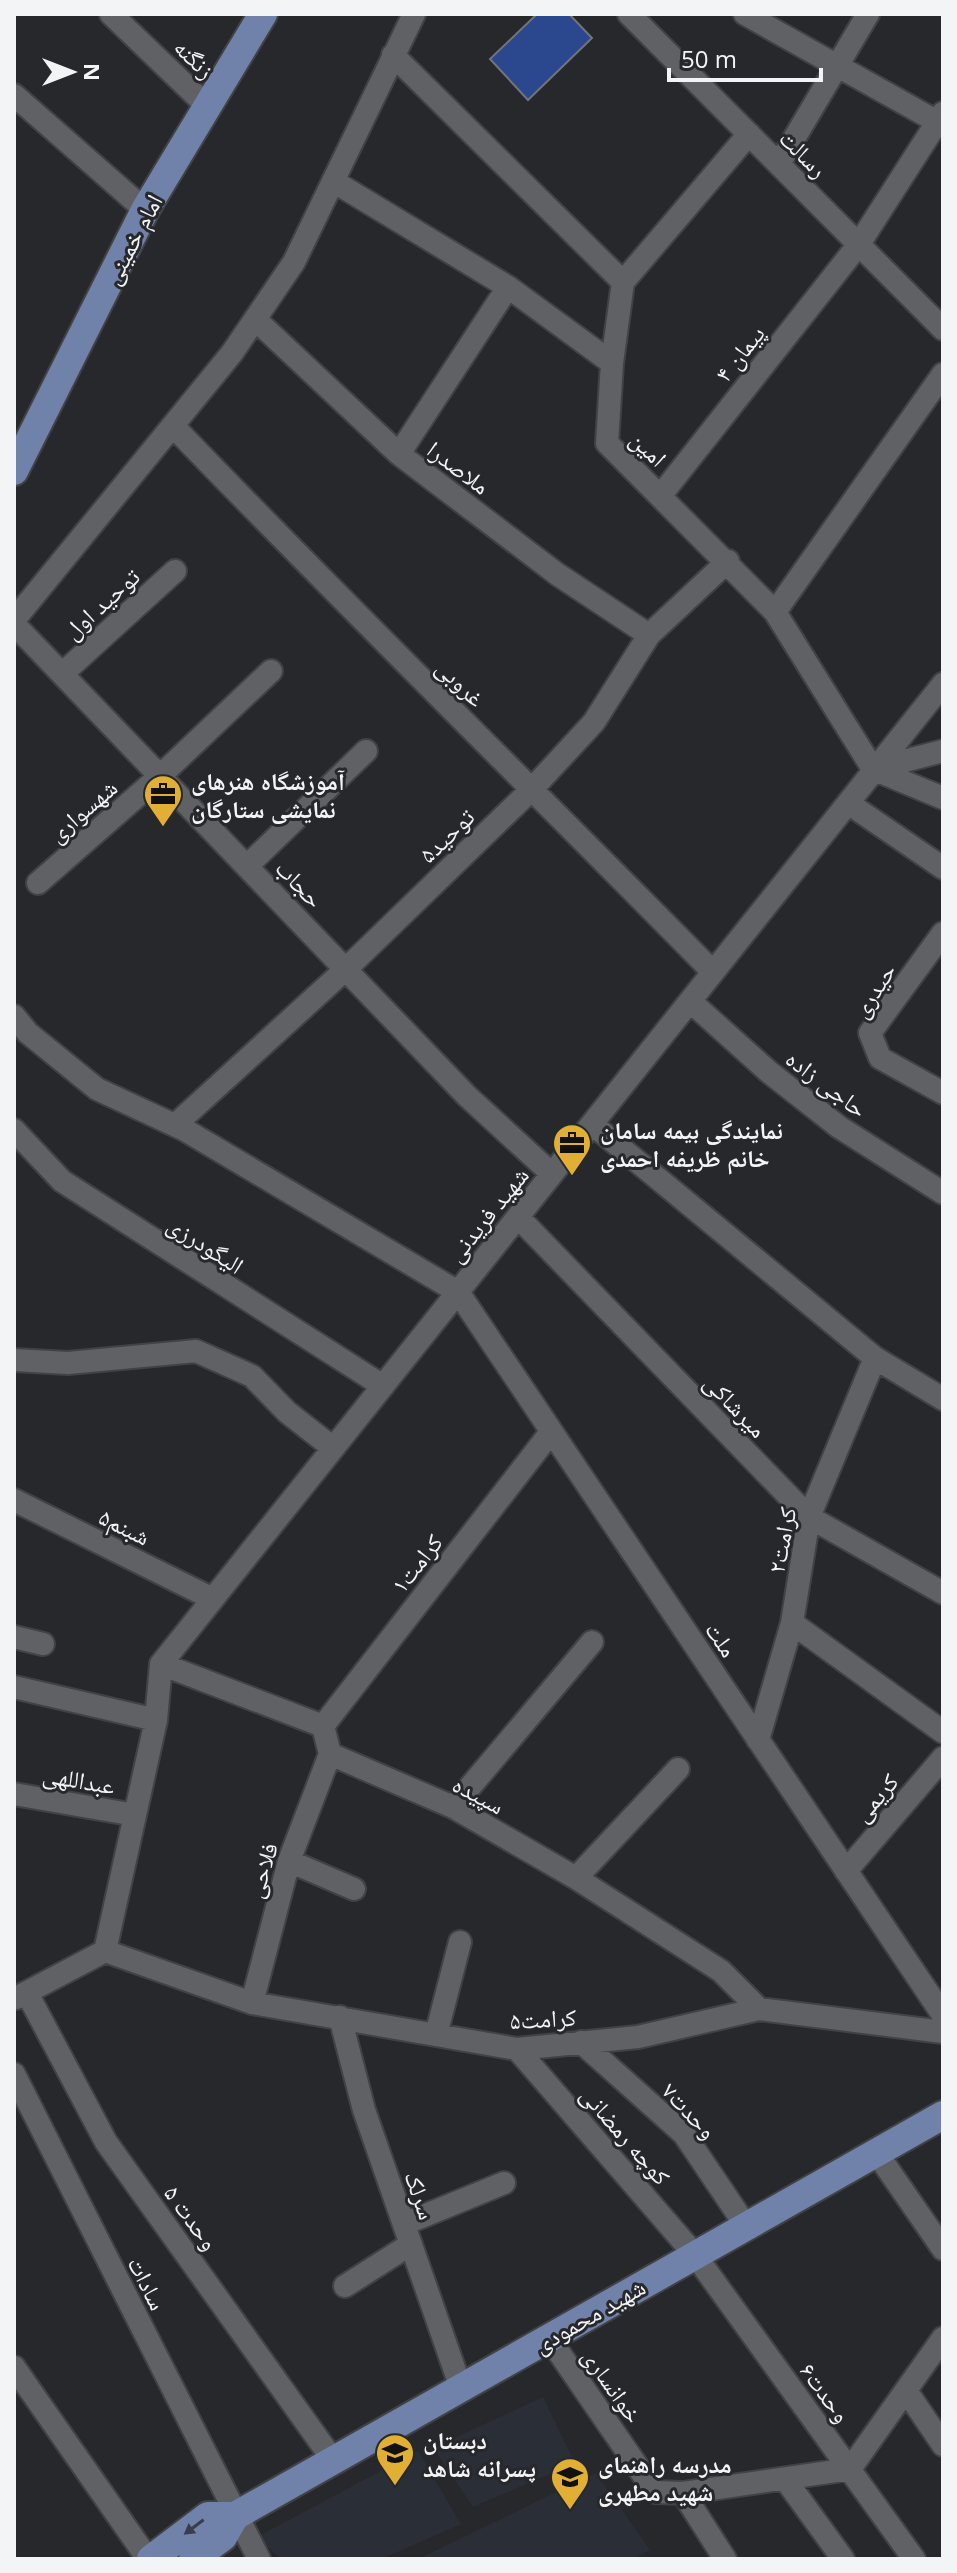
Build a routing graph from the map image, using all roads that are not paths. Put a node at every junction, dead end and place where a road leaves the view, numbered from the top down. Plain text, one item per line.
1 (111, 14) edge
2 (263, 14) edge
3 (414, 14) edge
4 (629, 14) edge
5 (745, 14) edge
6 (868, 14) edge
7 (393, 55) junction
8 (837, 66) junction
9 (14, 95) edge
10 (207, 106) junction
11 (941, 120) edge
12 (749, 134) junction
13 (779, 164) junction
14 (333, 181) junction
15 (145, 210) junction
16 (859, 244) junction
17 (623, 282) junction
18 (508, 287) junction
19 (255, 319) junction
20 (943, 329) edge
21 (612, 363) junction
22 (943, 374) edge
23 (24, 426) edge
24 (174, 427) junction
25 (399, 454) junction
26 (14, 471) edge
27 (661, 495) junction
28 (728, 561) junction
29 (175, 571) dead end
30 (775, 612) junction
31 (14, 622) edge
32 (649, 635) junction
33 (271, 671) dead end
34 (62, 674) junction
35 (943, 684) edge
36 (366, 751) dead end
37 (943, 751) edge
38 (873, 769) junction
39 (160, 776) junction
40 (533, 788) junction
41 (943, 798) edge
42 (848, 803) junction
43 (247, 866) junction
44 (943, 868) edge
45 (38, 883) dead end
46 (943, 933) edge
47 (347, 968) junction
48 (713, 972) junction
49 (690, 1001) junction
50 (14, 1016) edge
51 (943, 1093) edge
52 (592, 1124) junction
53 (175, 1125) junction
54 (14, 1130) edge
55 (552, 1174) junction
56 (943, 1193) edge
57 (518, 1217) junction
58 (458, 1292) junction
59 (875, 1358) junction
60 (14, 1360) edge
61 (383, 1386) junction
62 (943, 1399) edge
63 (551, 1432) junction
64 (333, 1448) junction
65 (14, 1500) edge
66 (809, 1517) junction
67 (943, 1593) edge
68 (213, 1599) junction
69 (792, 1623) junction
70 (14, 1637) edge
71 (592, 1642) dead end
72 (43, 1644) dead end
73 (161, 1664) junction
74 (14, 1687) edge
75 (156, 1720) junction
76 (323, 1726) junction
77 (943, 1732) edge
78 (758, 1740) junction
79 (330, 1754) junction
80 (943, 1758) edge
81 (678, 1769) dead end
82 (14, 1794) edge
83 (453, 1807) junction
84 (135, 1815) junction
85 (289, 1861) junction
86 (846, 1871) junction
87 (576, 1878) junction
88 (354, 1889) dead end
89 (460, 1942) dead end
90 (105, 1951) junction
91 (21, 1996) edge
92 (252, 2003) junction
93 (941, 2005) edge
94 (759, 2009) junction
95 (340, 2017) junction
96 (943, 2032) edge
97 (436, 2035) junction
98 (581, 2042) junction
99 (517, 2049) junction
100 (14, 2074) edge
101 (943, 2115) edge
102 (876, 2152) junction
103 (504, 2183) dead end
104 (746, 2226) junction
105 (408, 2234) junction
106 (943, 2249) edge
107 (695, 2255) junction
108 (345, 2286) dead end
109 (549, 2338) junction
110 (943, 2338) edge
111 (14, 2367) edge
112 (461, 2388) junction
113 (907, 2392) junction
114 (943, 2445) edge
115 (333, 2460) junction
116 (850, 2469) junction
117 (785, 2479) junction
118 (683, 2493) junction
119 (235, 2516) junction
120 (150, 2559) edge
121 (193, 2559) edge
122 (259, 2559) edge
123 (725, 2559) edge
124 (843, 2559) edge
125 (914, 2559) edge

1 - 10 street, زنگنه
2 - 10 main road, امام خمینی
3 - 7 street
4 - 12 street, رسالت
5 - 8 street
6 - 8 street
7 - 14 street
7 - 17 street
8 - 11 street
8 - 13 street
9 - 15 street
10 - 15 main road, امام خمینی
11 - 16 street, پیمان ۴
12 - 13 street, رسالت
12 - 17 street
13 - 16 street, رسالت
14 - 18 street
14 - 19 street
15 - 23 main road, امام خمینی
16 - 20 street, رسالت
16 - 27 street, پیمان ۴
17 - 21 street, امین
18 - 21 street
18 - 25 street
19 - 24 street
19 - 25 street, ملاصدرا
21 - 27 street, امین
22 - 30 street
23 - 26 main road, امام خمینی
24 - 31 street
24 - 40 street, غروبی
25 - 32 street, ملاصدرا
27 - 28 street, امین
28 - 30 street, امین
28 - 32 street, توحید۵
29 - 34 street, توحید اول
30 - 38 street, امین
31 - 34 street, حجاب
32 - 40 street, توحید۵
33 - 39 street, شهسواری
34 - 39 street, حجاب
35 - 38 street, شهید فریدنی
36 - 43 street
37 - 38 street
38 - 41 street
38 - 42 street, شهید فریدنی
39 - 43 street, حجاب
39 - 45 street, شهسواری
40 - 47 street, توحید۵
40 - 48 street, غروبی
42 - 44 street
42 - 48 street, شهید فریدنی
43 - 47 street, حجاب
46 - 51 street, حیدری
47 - 53 street, توحید۵
47 - 55 street, حجاب
48 - 49 street, شهید فریدنی
49 - 52 street, شهید فریدنی
49 - 56 street, حاجی زاده
50 - 53 street
52 - 55 street, شهید فریدنی
52 - 59 street
53 - 58 street
54 - 61 street, الیگودرزی
55 - 57 street, شهید فریدنی
57 - 58 street, شهید فریدنی
57 - 66 street, میرشاکی
58 - 61 street, شهید فریدنی
58 - 63 street, ملت
59 - 62 street
59 - 66 street, کرامت۲
60 - 64 street
61 - 64 street, شهید فریدنی
63 - 76 street, کرامت۱
63 - 78 street, ملت
64 - 68 street, شهید فریدنی
65 - 68 street, شبنم۵
66 - 67 street, میرشاکی
66 - 69 street, کرامت۲
68 - 73 street, شهید فریدنی
69 - 77 street
69 - 78 street, کرامت۲
70 - 72 street
71 - 83 street
73 - 75 street
73 - 76 street
74 - 75 street
75 - 84 street
76 - 79 street
78 - 86 street, ملت
79 - 83 street, سپیده
79 - 85 street, فلاحی
80 - 86 street, کریمی
81 - 87 street
82 - 84 street, عبداللهی
83 - 87 street, سپیده
84 - 90 street
85 - 88 street
85 - 92 street, فلاحی
86 - 93 street, ملت
87 - 94 street, سپیده
89 - 97 street
90 - 91 street
90 - 92 street, کرامت۵
91 - 115 street, وحدت ۵
92 - 95 street, کرامت۵
94 - 96 street, کرامت۵
94 - 98 street, کرامت۵
95 - 97 street, کرامت۵
95 - 105 street, سرلک
97 - 99 street, کرامت۵
98 - 99 street, کرامت۵
98 - 104 street, ۷وحدت
99 - 107 street, کوچه رمضانی
100 - 119 street, سادات
101 - 102 main road, شهید محمودی
102 - 104 main road, شهید محمودی
102 - 106 street
103 - 105 street
104 - 107 main road, شهید محمودی
105 - 108 street
105 - 112 street, سرلک
107 - 109 main road, شهید محمودی
107 - 116 street, وحدت۶
109 - 112 main road, شهید محمودی
109 - 118 street, خوانساری
110 - 113 street
111 - 120 street
112 - 115 main road, شهید محمودی
113 - 114 street
113 - 116 street
115 - 119 main road, شهید محمودی
116 - 117 street
116 - 125 street, وحدت۶
117 - 118 street
117 - 124 street
118 - 123 street
119 -> 120 main road, شهید محمودی
119 - 121 main road, شهید محمودی
119 - 122 street, سادات

